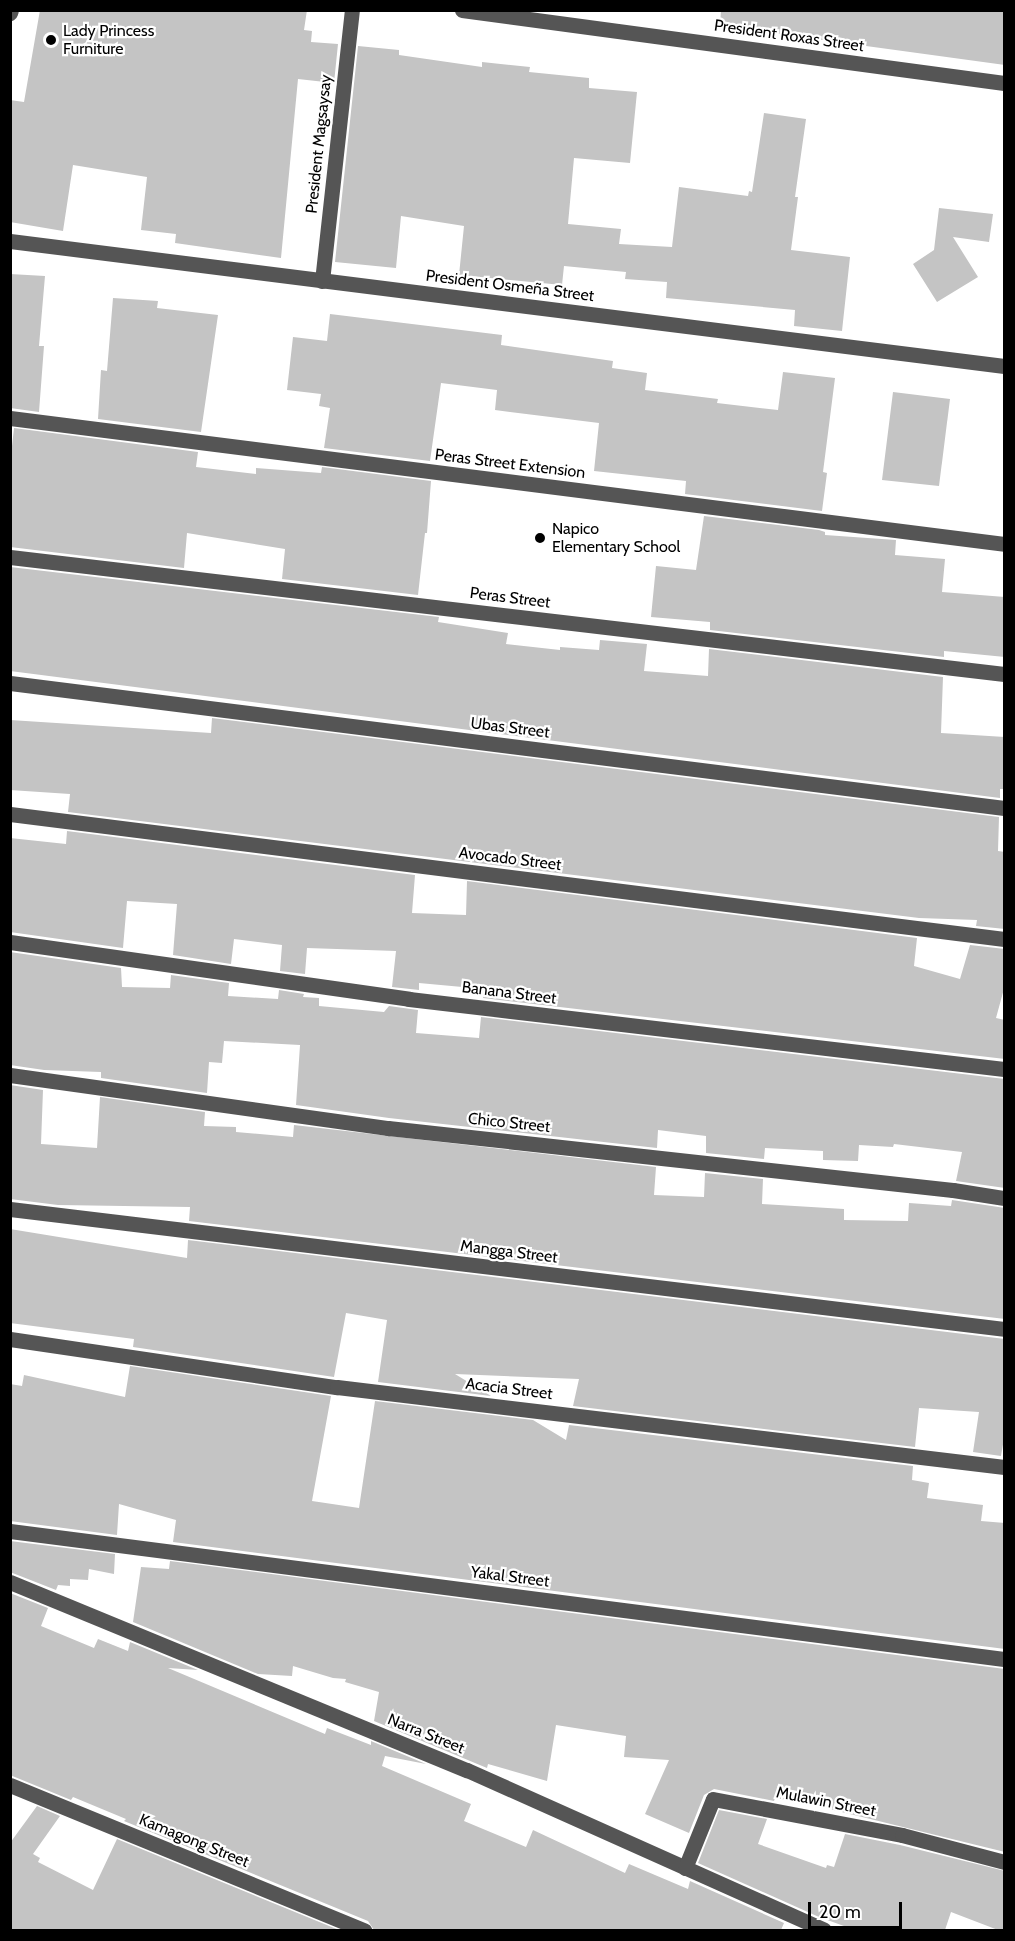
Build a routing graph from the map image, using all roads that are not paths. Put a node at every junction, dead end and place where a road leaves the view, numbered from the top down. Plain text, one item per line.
1 (352, 10) edge
2 (462, 10) edge
3 (1005, 83) edge
4 (10, 241) edge
5 (322, 281) junction
6 (1005, 366) edge
7 (10, 418) edge
8 (1005, 544) edge
9 (10, 557) edge
10 (1005, 674) edge
11 (10, 683) edge
12 (1005, 808) edge
13 (10, 814) edge
14 (1005, 939) edge
15 (10, 942) edge
16 (1005, 1069) edge
17 (10, 1075) edge
18 (1005, 1198) edge
19 (10, 1209) edge
20 (1005, 1329) edge
21 (10, 1339) edge
22 (1005, 1467) edge
23 (10, 1531) edge
24 (10, 1582) edge
25 (1005, 1659) edge
26 (10, 1785) edge
27 (1005, 1862) edge
28 (685, 1868) junction
29 (364, 1930) edge
30 (824, 1930) edge

1 - 5 street, President Magsaysay
2 - 3 street, President Roxas Street
4 - 5 street, President Osmeña Street
5 - 6 street, President Osmeña Street
7 - 8 street, Peras Street Extension
9 - 10 street, Peras Street
11 - 12 street, Ubas Street
13 - 14 street, Avocado Street
15 - 16 street, Banana Street
17 - 18 street, Chico Street
19 - 20 street, Mangga Street
21 - 22 street, Acacia Street
23 - 25 street, Yakal Street
24 - 28 street, Narra Street
26 - 29 street, Kamagong Street
27 - 28 street, Mulawin Street
28 - 30 street, Narra Street

